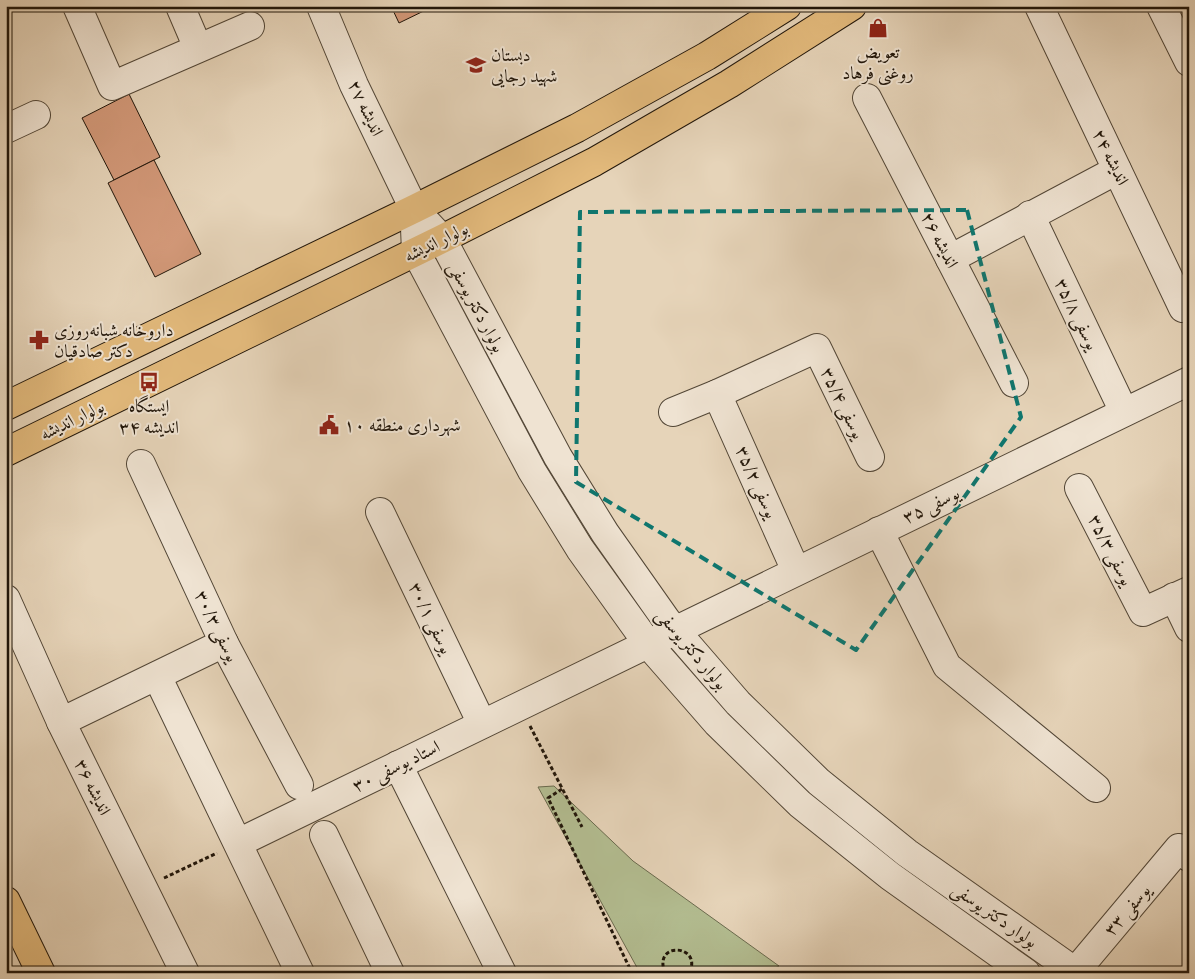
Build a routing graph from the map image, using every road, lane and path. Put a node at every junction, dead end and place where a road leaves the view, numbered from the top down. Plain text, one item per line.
1 (77, 6) edge
2 (180, 6) edge
3 (321, 6) edge
4 (787, 6) edge
5 (852, 6) edge
6 (1039, 6) edge
7 (1161, 6) edge
8 (250, 26) dead end
9 (198, 48) junction
10 (1187, 53) edge
11 (867, 98) dead end
12 (36, 115) dead end
13 (6, 128) edge
14 (1117, 170) junction
15 (414, 209) junction
16 (1030, 216) junction
17 (442, 239) junction
18 (416, 252) junction
19 (950, 259) junction
20 (1183, 308) dead end
21 (1189, 381) edge
22 (1014, 383) dead end
23 (717, 394) junction
24 (6, 406) edge
25 (673, 412) dead end
26 (1124, 412) junction
27 (6, 452) edge
28 (870, 457) dead end
29 (141, 464) dead end
30 (1079, 488) dead end
31 (380, 512) dead end
32 (879, 531) junction
33 (796, 571) junction
34 (1181, 594) edge
35 (6, 599) edge
36 (1189, 628) edge
37 (674, 630) junction
38 (224, 643) junction
39 (648, 644) junction
40 (157, 676) junction
41 (520, 706) junction
42 (61, 722) junction
43 (482, 724) junction
44 (398, 765) junction
45 (299, 786) dead end
46 (1096, 788) dead end
47 (562, 789) junction
48 (582, 827) dead end
49 (324, 835) dead end
50 (238, 843) junction
51 (1184, 852) edge
52 (143, 888) junction
53 (6, 901) edge
54 (1076, 972) edge
55 (41, 973) edge
56 (185, 973) edge
57 (300, 973) edge
58 (390, 973) edge
59 (502, 973) edge
60 (632, 973) edge
61 (665, 973) edge
62 (689, 973) edge
63 (1026, 973) edge

1 - 9 street
2 - 9 street
3 - 15 street, اندیشه ۲۷
4 - 15 main road
5 - 17 main road, بولوار اندیشه
6 - 14 street, اندیشه ۲۴
7 - 10 street
8 - 9 street
11 - 19 street, اندیشه ۲۶
12 - 13 street
14 - 16 street
14 - 20 street, اندیشه ۲۴
15 - 17 street, بولوار دکتر یوسفی
15 - 18 street, بولوار دکتر یوسفی
15 - 24 main road
16 - 19 street
16 - 26 street, یوسفی ۳۵/۸
17 - 18 main road, بولوار اندیشه
17 - 37 street, بولوار دکتر یوسفی
18 - 27 main road, بولوار اندیشه
18 - 39 street, بولوار دکتر یوسفی
19 - 22 street, اندیشه ۲۶
21 - 26 street, یوسفی ۳۵
23 - 25 street
23 - 28 street, یوسفی ۳۵/۴
23 - 33 street, یوسفی ۳۵/۲
26 - 32 street, یوسفی ۳۵
29 - 38 street, یوسفی ۳۰/۳
30 - 34 street, یوسفی ۳۵/۳
31 - 43 street, یوسفی ۳۰/۱
32 - 33 street, یوسفی ۳۵
32 - 46 street
33 - 37 street, یوسفی ۳۵
34 - 36 street
35 - 42 street, اندیشه ۳۶
37 - 39 street, یوسفی ۳۵
37 - 54 street, بولوار دکتر یوسفی
38 - 40 street
38 - 45 street, یوسفی ۳۰/۳
39 - 41 street, استاد یوسفی ۳۰
39 - 63 street, بولوار دکتر یوسفی
40 - 42 street
40 - 50 street
41 - 43 street, استاد یوسفی ۳۰
41 - 47 path
42 - 52 street, اندیشه ۳۶
43 - 44 street, استاد یوسفی ۳۰
44 - 50 street, استاد یوسفی ۳۰
44 - 59 street
47 - 48 path
47 - 60 path
49 - 58 street
50 - 52 path
50 - 57 street
51 - 54 street, یوسفی ۳۳
52 - 56 street, اندیشه ۳۶
53 - 55 main road
61 - 62 path

